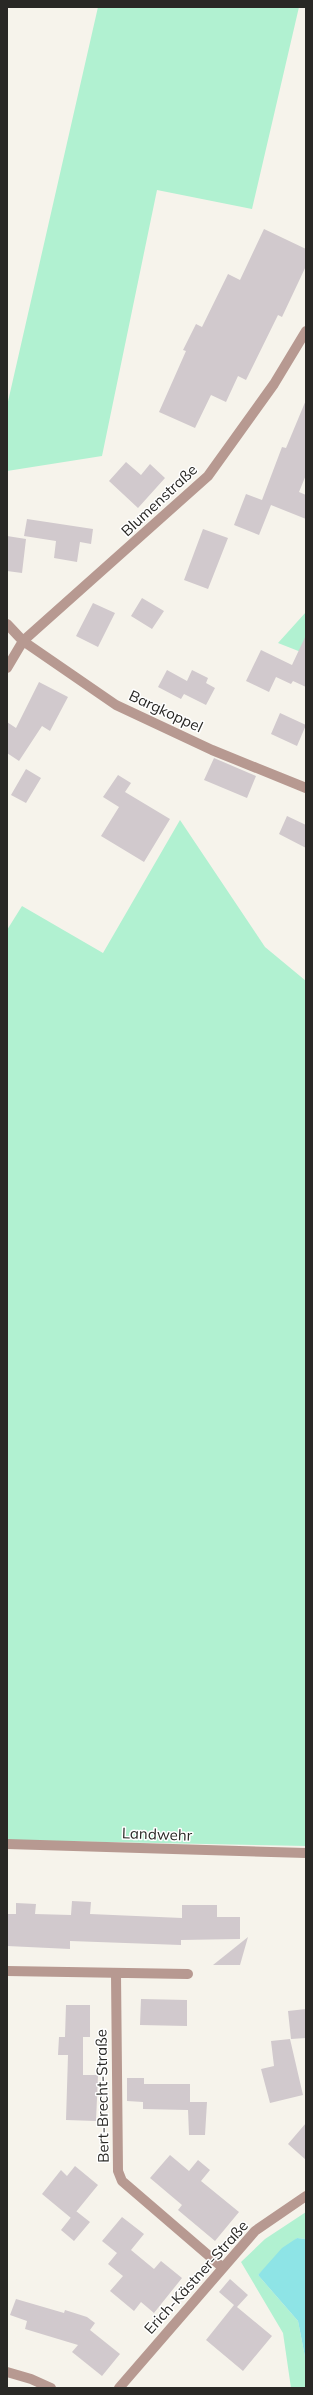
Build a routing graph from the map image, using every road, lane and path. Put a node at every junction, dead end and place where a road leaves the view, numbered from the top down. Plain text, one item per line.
1 (306, 331) edge
2 (7, 624) edge
3 (23, 642) junction
4 (7, 668) edge
5 (306, 788) edge
6 (7, 1844) edge
7 (306, 1853) edge
8 (7, 1971) edge
9 (116, 1974) junction
10 (188, 1974) dead end
11 (306, 2196) edge
12 (222, 2267) junction
13 (7, 2372) edge
14 (51, 2388) edge
15 (119, 2388) edge

1 - 3 street, Blumenstraße
2 - 3 street, Bargkoppel
3 - 4 street, Blumenstraße
3 - 5 street, Bargkoppel
6 - 7 street, Landwehr
8 - 9 street
9 - 10 street
9 - 12 street, Bert-Brecht-Straße
11 - 12 street, Erich-Kästner-Straße
12 - 15 street, Erich-Kästner-Straße
13 - 14 street

